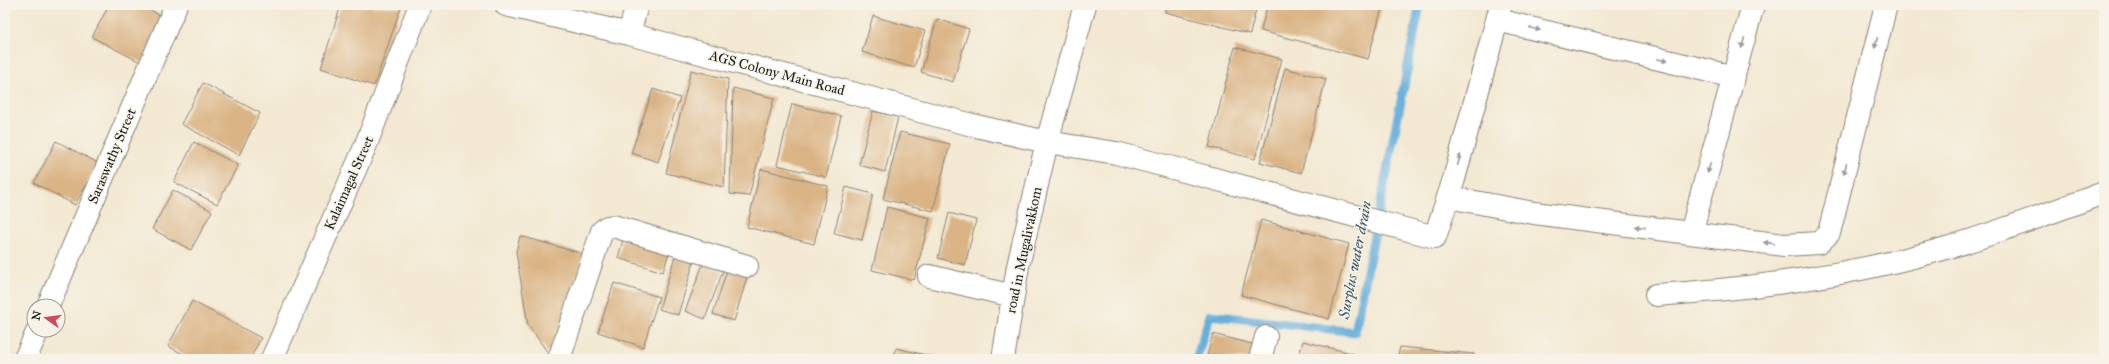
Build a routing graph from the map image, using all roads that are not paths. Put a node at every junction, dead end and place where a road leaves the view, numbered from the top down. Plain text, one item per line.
1 (176, 5) edge
2 (420, 5) edge
3 (506, 5) edge
4 (637, 5) edge
5 (1085, 5) edge
6 (1754, 5) edge
7 (1886, 5) edge
8 (1499, 13) edge
9 (629, 34) junction
10 (1734, 77) junction
11 (1047, 142) junction
12 (2104, 193) edge
13 (1448, 197) junction
14 (1691, 233) junction
15 (747, 266) dead end
16 (929, 276) dead end
17 (1656, 295) dead end
18 (1013, 296) junction
19 (51, 298) edge
20 (1266, 337) dead end
21 (34, 338) edge
22 (25, 359) edge
23 (272, 359) edge
24 (560, 359) edge
25 (1003, 359) edge
26 (1260, 359) edge

1 - 19 street, Saraswathy Street
2 - 23 street, Kalaimagal Street
3 - 9 street, AGS Colony Main Road
4 - 9 street
5 - 11 street, road in Mugalivakkom
6 -> 10 street
7 -> 14 street
8 -> 10 street
13 -> 8 street
9 - 11 street, AGS Colony Main Road
10 -> 14 street
11 - 13 street, AGS Colony Main Road
11 - 18 street, road in Mugalivakkom
12 - 17 street
14 -> 13 street
15 - 24 street
16 - 18 street
18 - 25 street, road in Mugalivakkom
20 - 26 street
21 - 22 street

